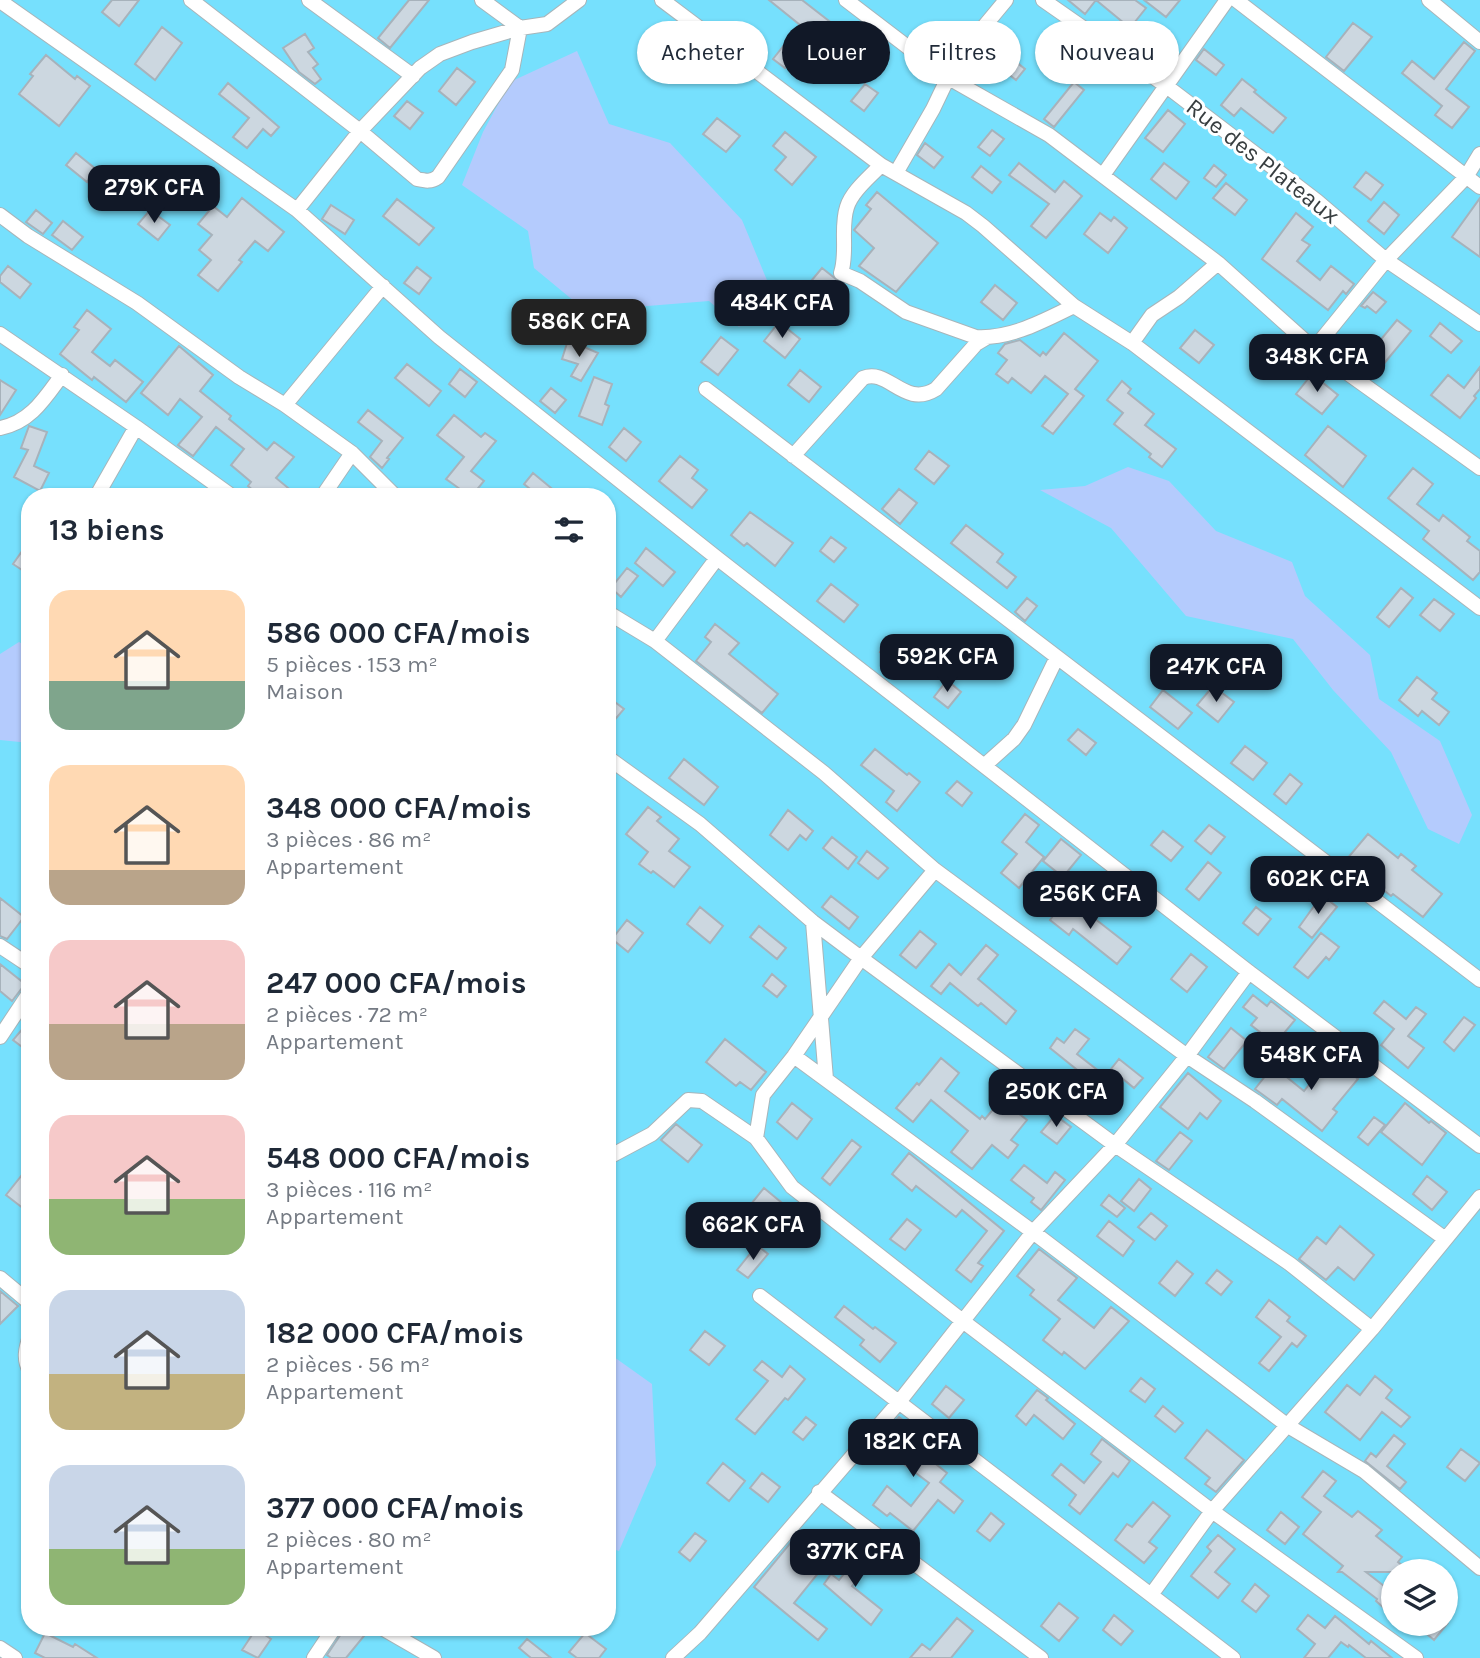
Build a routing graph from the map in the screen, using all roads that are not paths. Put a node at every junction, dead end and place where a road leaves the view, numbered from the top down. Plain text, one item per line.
1 (191, 0) edge
2 (309, 0) edge
3 (482, 0) edge
4 (579, 0) edge
5 (662, 0) edge
6 (846, 0) edge
7 (1006, 0) edge
8 (1043, 0) edge
9 (1227, 0) edge
10 (1236, 0) edge
11 (1429, 0) edge
12 (2, 2) edge
13 (988, 21) edge
14 (520, 28) junction
15 (1480, 42) edge
16 (904, 44) edge
17 (413, 76) junction
18 (944, 84) edge
19 (959, 84) edge
20 (1165, 85) junction
21 (360, 131) junction
22 (1480, 154) edge
23 (881, 165) junction
24 (896, 173) junction
25 (1103, 175) junction
26 (1466, 177) junction
27 (1480, 187) edge
28 (298, 210) junction
29 (0, 215) edge
30 (1386, 260) junction
31 (1218, 263) junction
32 (383, 286) junction
33 (1074, 306) junction
34 (1480, 324) edge
35 (0, 334) edge
36 (986, 338) junction
37 (1132, 343) junction
38 (1314, 349) junction
39 (62, 375) junction
40 (706, 389) dead end
41 (285, 405) junction
42 (136, 426) junction
43 (0, 428) edge
44 (352, 453) junction
45 (793, 456) junction
46 (1480, 468) edge
47 (101, 488) edge
48 (221, 488) edge
49 (328, 488) edge
50 (387, 488) edge
51 (717, 558) junction
52 (1480, 608) edge
53 (616, 617) edge
54 (655, 641) junction
55 (1057, 657) junction
56 (616, 763) edge
57 (985, 765) junction
58 (935, 870) junction
59 (814, 922) junction
60 (0, 946) edge
61 (861, 958) junction
62 (21, 960) edge
63 (1250, 972) junction
64 (1480, 980) edge
65 (21, 1006) edge
66 (822, 1015) junction
67 (0, 1037) edge
68 (794, 1056) junction
69 (1187, 1056) junction
70 (826, 1079) junction
71 (756, 1138) junction
72 (1115, 1145) junction
73 (1480, 1146) edge
74 (616, 1153) edge
75 (1480, 1197) edge
76 (1033, 1232) junction
77 (1444, 1238) junction
78 (0, 1278) edge
79 (21, 1296) edge
80 (760, 1296) dead end
81 (964, 1322) junction
82 (1372, 1329) junction
83 (899, 1402) junction
84 (1288, 1426) junction
85 (819, 1492) junction
86 (1212, 1511) junction
87 (1480, 1568) edge
88 (1151, 1595) junction
89 (329, 1636) edge
90 (396, 1636) edge
91 (314, 1658) edge
92 (434, 1658) edge
93 (673, 1658) edge
94 (1041, 1658) edge
95 (1233, 1658) edge
96 (1416, 1658) edge

1 - 21 street
2 - 17 street
3 - 14 street
4 - 14 street
5 - 23 street
6 - 16 street
7 - 13 street
8 - 20 street, Rue des Plateaux
9 - 20 street
10 - 26 street
11 - 15 street
12 - 28 street
14 - 17 street
14 - 21 street
17 - 21 street
18 - 24 street
19 - 25 street
20 - 25 street
20 - 30 street, Rue des Plateaux
21 - 28 street
22 - 26 street
23 - 24 street
23 - 36 street
24 - 33 street
25 - 31 street
26 - 27 street
26 - 30 street
28 - 32 street
29 - 41 street
30 - 34 street, Rue des Plateaux
30 - 38 street
31 - 37 street
31 - 38 street
32 - 41 street
32 - 51 street
33 - 36 street
33 - 37 street
35 - 39 street
36 - 45 street
37 - 52 street
38 - 46 street
39 - 42 street
39 - 43 street
40 - 45 street
41 - 44 street
42 - 47 street
42 - 48 street
44 - 49 street
44 - 50 street
45 - 55 street
51 - 54 street
51 - 57 street
53 - 54 street
54 - 58 street
55 - 57 street
55 - 64 street
56 - 59 street
57 - 63 street
58 - 61 street
58 - 69 street
59 - 61 street
59 - 66 street
60 - 62 street
61 - 66 street
61 - 72 street
63 - 69 street
63 - 73 street
65 - 67 street
66 - 68 street
66 - 70 street
68 - 70 street
68 - 71 street
69 - 72 street
69 - 77 street
70 - 76 street
71 - 74 street
71 - 81 street
72 - 76 street
72 - 82 street
75 - 77 street
76 - 81 street
76 - 84 street
77 - 82 street
78 - 79 street
80 - 83 street
81 - 83 street
81 - 86 street
82 - 84 street
83 - 85 street
83 - 88 street
84 - 86 street
84 - 87 street
85 - 93 street
85 - 94 street
86 - 88 street
86 - 96 street
88 - 95 street
89 - 91 street
90 - 92 street

